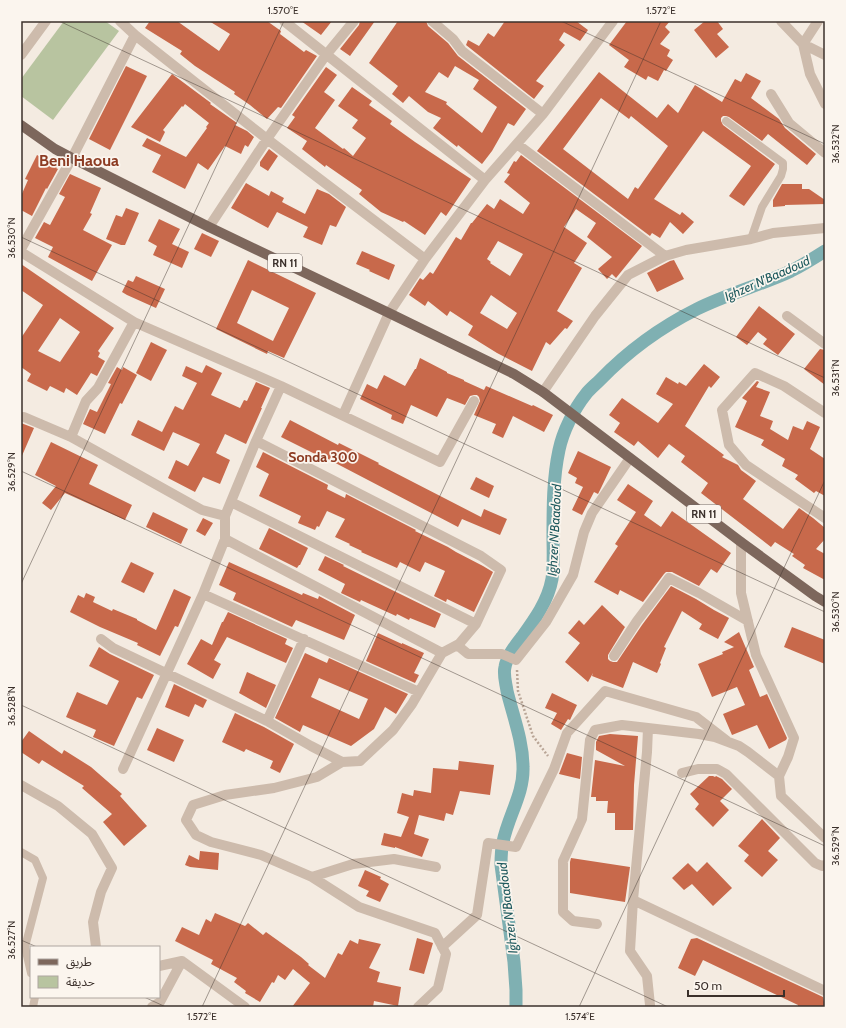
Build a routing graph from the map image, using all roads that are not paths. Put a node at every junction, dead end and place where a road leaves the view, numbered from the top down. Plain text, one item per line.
1 (46, 21) edge
2 (120, 21) edge
3 (284, 21) edge
4 (354, 21) edge
5 (432, 21) edge
6 (612, 21) edge
7 (780, 21) edge
8 (818, 21) edge
9 (135, 34) junction
10 (803, 44) junction
11 (21, 55) edge
12 (326, 55) junction
13 (825, 55) edge
14 (771, 94) dead end
15 (825, 104) edge
16 (543, 114) junction
17 (726, 121) dead end
18 (21, 126) edge
19 (267, 139) junction
20 (517, 144) junction
21 (825, 153) edge
22 (72, 158) junction
23 (485, 180) junction
24 (209, 227) junction
25 (825, 228) edge
26 (751, 239) junction
27 (21, 251) edge
28 (665, 256) junction
29 (425, 259) junction
30 (389, 312) junction
31 (788, 316) dead end
32 (134, 322) junction
33 (825, 344) edge
34 (282, 386) junction
35 (547, 395) junction
36 (474, 401) dead end
37 (825, 413) edge
38 (343, 415) junction
39 (24, 416) dead end
40 (71, 437) junction
41 (256, 441) junction
42 (630, 458) junction
43 (231, 502) junction
44 (225, 516) junction
45 (825, 518) edge
46 (225, 539) junction
47 (741, 542) junction
48 (203, 594) junction
49 (825, 602) edge
50 (748, 621) junction
51 (476, 624) junction
52 (101, 639) dead end
53 (304, 639) junction
54 (457, 645) junction
55 (442, 653) junction
56 (614, 656) dead end
57 (166, 674) junction
58 (419, 692) junction
59 (267, 721) junction
60 (648, 728) junction
61 (727, 742) junction
62 (342, 762) junction
63 (122, 769) dead end
64 (682, 773) dead end
65 (779, 776) junction
66 (21, 785) edge
67 (825, 838) edge
68 (21, 852) edge
69 (825, 865) edge
70 (436, 867) dead end
71 (312, 877) junction
72 (633, 900) junction
73 (597, 924) dead end
74 (96, 946) edge
75 (442, 947) junction
76 (182, 961) junction
77 (160, 966) edge
78 (30, 969) edge
79 (825, 991) edge
80 (152, 1007) edge
81 (245, 1007) edge
82 (418, 1007) edge
83 (650, 1007) edge

1 - 11 street
2 - 9 street
3 - 12 street
4 - 12 street
5 - 16 street
6 - 16 street
7 - 10 street
8 - 10 street
9 - 19 street
9 - 22 street
10 - 13 street
10 - 15 street
12 - 19 street
12 - 23 street
14 - 21 street
16 - 20 street
17 - 26 lane
18 - 22 main road, RN 11
19 - 24 street
19 - 29 street
20 - 23 street
20 - 28 street
22 - 24 main road, RN 11
22 - 27 street
23 - 29 street
24 - 30 main road, RN 11
25 - 26 street
26 - 28 street
27 - 32 street
28 - 35 street
29 - 30 street
30 - 35 main road, RN 11
30 - 38 street
31 - 33 street
32 - 34 street
32 - 40 street
34 - 38 street
34 - 41 street
35 - 42 main road, RN 11
36 - 38 street
37 - 45 street
39 - 40 street
40 - 44 street
41 - 43 street
41 - 51 street
42 - 47 main road, RN 11
42 - 54 street
43 - 44 street
43 - 51 street
44 - 46 street
46 - 48 street
46 - 55 street
47 - 49 main road, RN 11
47 - 50 street
48 - 53 street
48 - 57 street
50 - 56 street
50 - 65 street
51 - 54 street
52 - 57 street
53 - 58 street
53 - 59 street
54 - 55 street
55 - 58 street
57 - 59 street
57 - 63 street
58 - 62 street
59 - 62 street
60 - 61 street
60 - 72 street
60 - 73 street
61 - 65 street
61 - 75 street
62 - 71 street
64 - 69 street
65 - 67 street
66 - 74 street
68 - 78 lane
70 - 71 street
71 - 75 street
72 - 79 street
72 - 83 street
75 - 82 street
76 - 77 street
76 - 80 street
76 - 81 street

